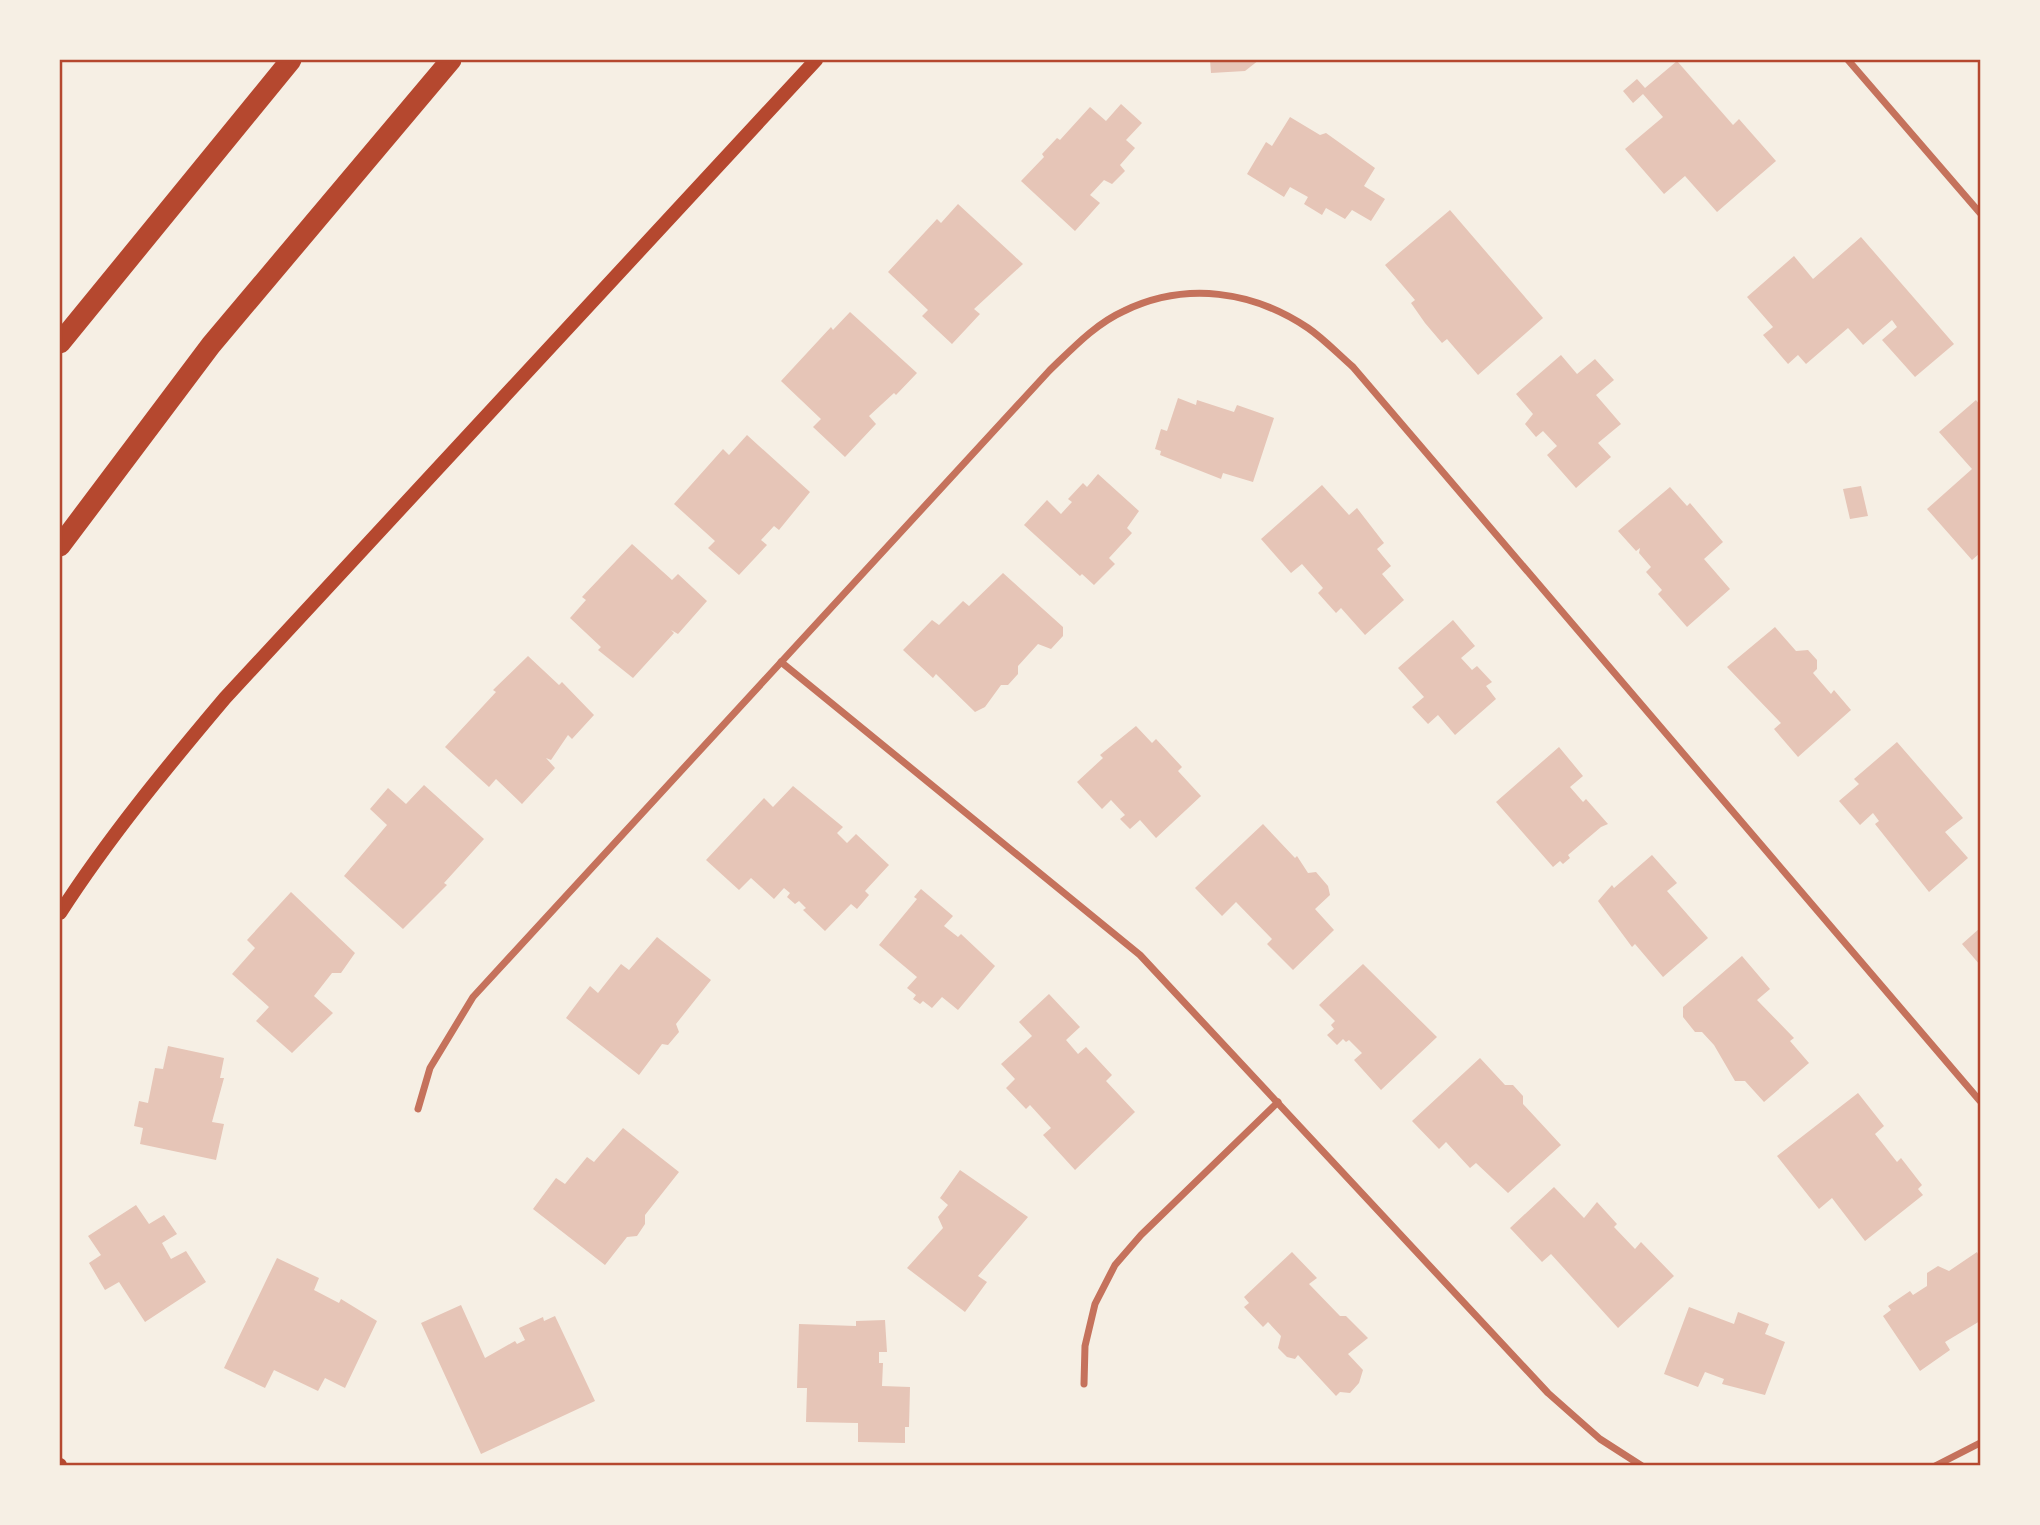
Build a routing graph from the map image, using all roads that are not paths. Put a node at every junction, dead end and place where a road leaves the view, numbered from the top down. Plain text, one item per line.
1 (291, 60) edge
2 (451, 60) edge
3 (816, 60) edge
4 (1848, 60) edge
5 (1980, 213) edge
6 (60, 343) edge
7 (60, 546) edge
8 (781, 662) junction
9 (60, 913) edge
10 (1980, 1101) edge
11 (1278, 1102) junction
12 (418, 1109) dead end
13 (1084, 1384) dead end
14 (1980, 1443) edge
15 (1642, 1465) edge
16 (1935, 1465) edge

1 - 6 highway
2 - 7 highway
3 - 9 main road
4 - 5 street
8 - 10 street
8 - 11 street
8 - 12 street
11 - 13 street
11 - 15 street
14 - 16 street

